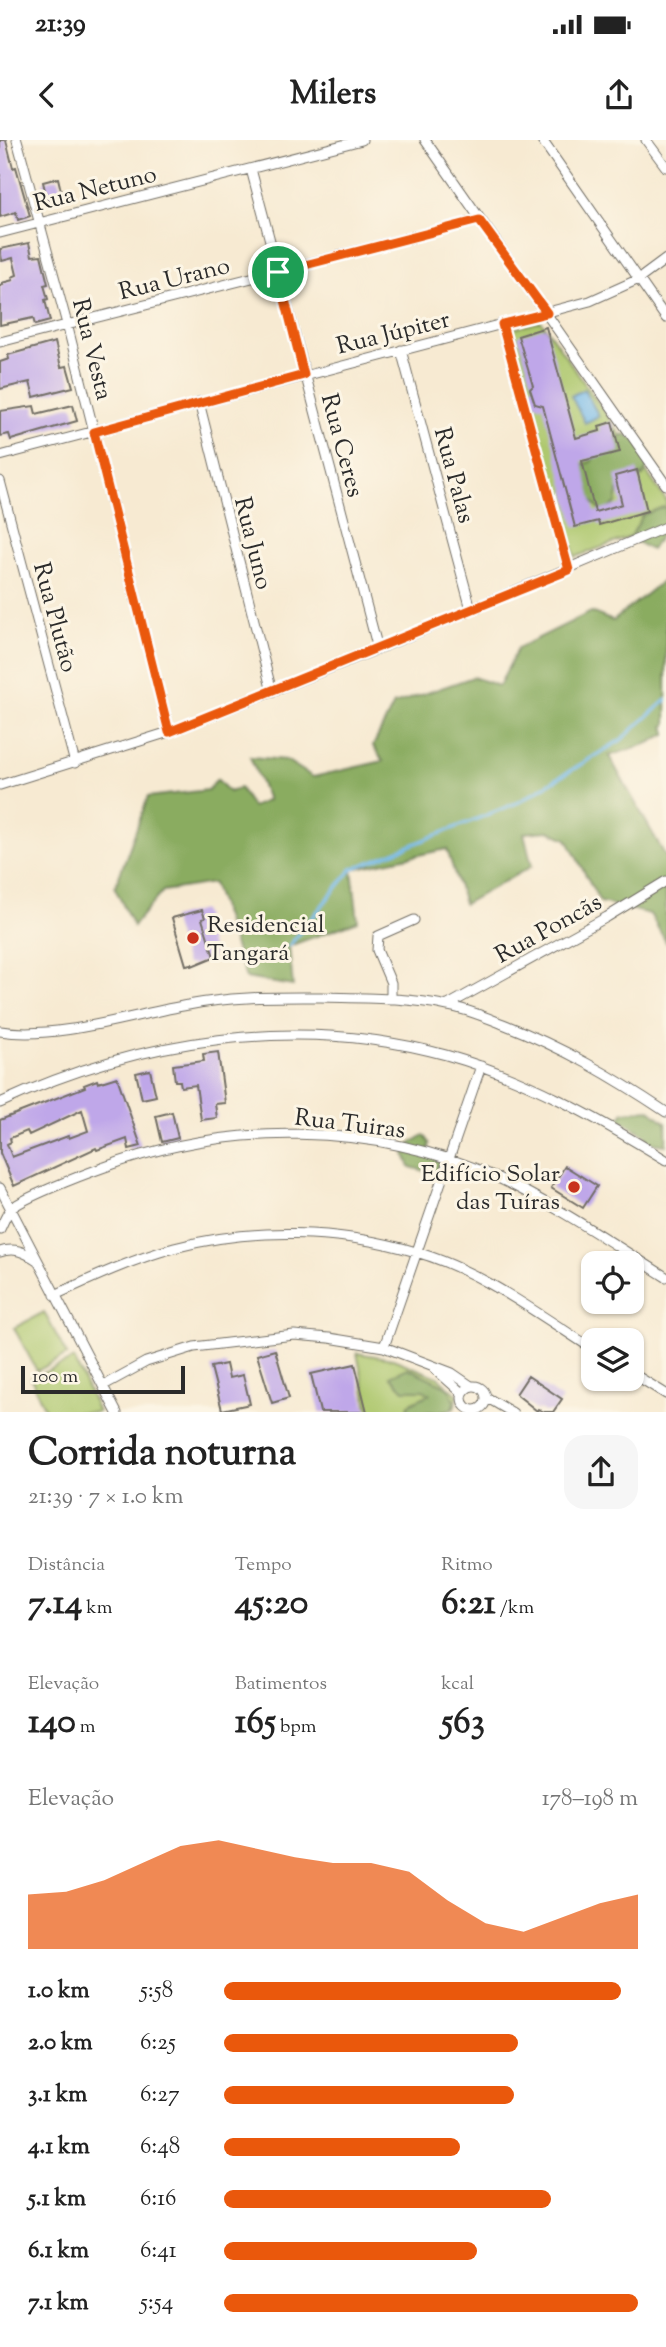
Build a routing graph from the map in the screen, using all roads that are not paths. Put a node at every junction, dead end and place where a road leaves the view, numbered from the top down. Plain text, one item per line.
1 (17, 140) edge
2 (362, 140) edge
3 (425, 140) edge
4 (541, 140) edge
5 (646, 140) edge
6 (666, 167) edge
7 (251, 169) junction
8 (479, 220) junction
9 (40, 222) junction
10 (0, 233) edge
11 (666, 259) edge
12 (278, 272) junction
13 (639, 279) junction
14 (547, 313) junction
15 (666, 318) edge
16 (67, 324) junction
17 (502, 324) junction
18 (0, 342) edge
19 (401, 350) junction
20 (304, 375) junction
21 (199, 402) junction
22 (94, 432) junction
23 (0, 456) edge
24 (0, 481) edge
25 (666, 485) edge
26 (666, 527) edge
27 (569, 570) junction
28 (471, 610) junction
29 (378, 649) junction
30 (272, 692) junction
31 (169, 732) junction
32 (75, 763) junction
33 (0, 785) edge
34 (666, 881) edge
35 (414, 920) dead end
36 (391, 999) junction
37 (448, 1005) junction
38 (0, 1031) edge
39 (481, 1066) junction
40 (0, 1103) edge
41 (666, 1112) edge
42 (449, 1158) junction
43 (666, 1160) edge
44 (0, 1188) edge
45 (10, 1209) junction
46 (0, 1229) edge
47 (0, 1252) edge
48 (417, 1252) junction
49 (37, 1260) junction
50 (666, 1276) edge
51 (55, 1295) junction
52 (581, 1342) edge
53 (384, 1347) junction
54 (431, 1366) junction
55 (644, 1380) edge
56 (104, 1385) junction
57 (471, 1386) junction
58 (462, 1394) junction
59 (666, 1394) edge
60 (486, 1396) junction
61 (463, 1405) junction
62 (486, 1410) edge
63 (117, 1412) edge
64 (456, 1412) edge
65 (513, 1412) edge

1 - 9 street, Rua Vesta
2 - 7 street, Rua Netuno
3 - 8 street
4 - 13 street
5 - 6 street
7 - 9 street, Rua Netuno
7 - 12 street, Rua Ceres
8 - 12 street, Rua Urano
8 - 14 street
9 - 10 street, Rua Netuno
9 - 16 street, Rua Vesta
11 - 13 street, Rua Júpiter
12 - 16 street, Rua Urano
12 - 20 street, Rua Ceres
13 - 14 street, Rua Júpiter
13 - 15 street
14 - 17 street, Rua Júpiter
14 - 25 street
16 - 18 street, Rua Urano
16 - 22 street, Rua Vesta
17 - 19 street, Rua Júpiter
17 - 27 street
19 - 20 street, Rua Júpiter
19 - 28 street, Rua Palas
20 - 21 street, Rua Júpiter
20 - 29 street, Rua Ceres
21 - 22 street, Rua Júpiter
21 - 30 street, Rua Juno
22 - 23 street, Rua Júpiter
22 - 31 street, Rua Vesta
24 - 32 street, Rua Plutão
26 - 27 street
27 - 28 street
28 - 29 street
29 - 30 street
30 - 31 street
31 - 32 street
32 - 33 street
34 - 37 street, Rua Poncãs
35 - 36 street
36 - 37 street
36 - 38 street
37 - 41 street
39 - 40 street
39 - 42 street
39 - 43 street
42 - 45 street, Rua Tuiras
42 - 48 street
42 - 50 street, Rua Tuiras
44 - 45 street
45 - 46 street
45 - 49 street
47 - 49 street
48 - 51 street
48 - 52 street
48 - 53 street
49 - 51 street
51 - 56 street
53 - 54 street
53 - 56 street
54 - 57 street
54 - 58 street
55 - 59 street
56 - 63 street
57 - 58 street
57 - 60 street
58 - 61 street
60 - 62 street
60 - 65 street
61 - 62 street
61 - 64 street

